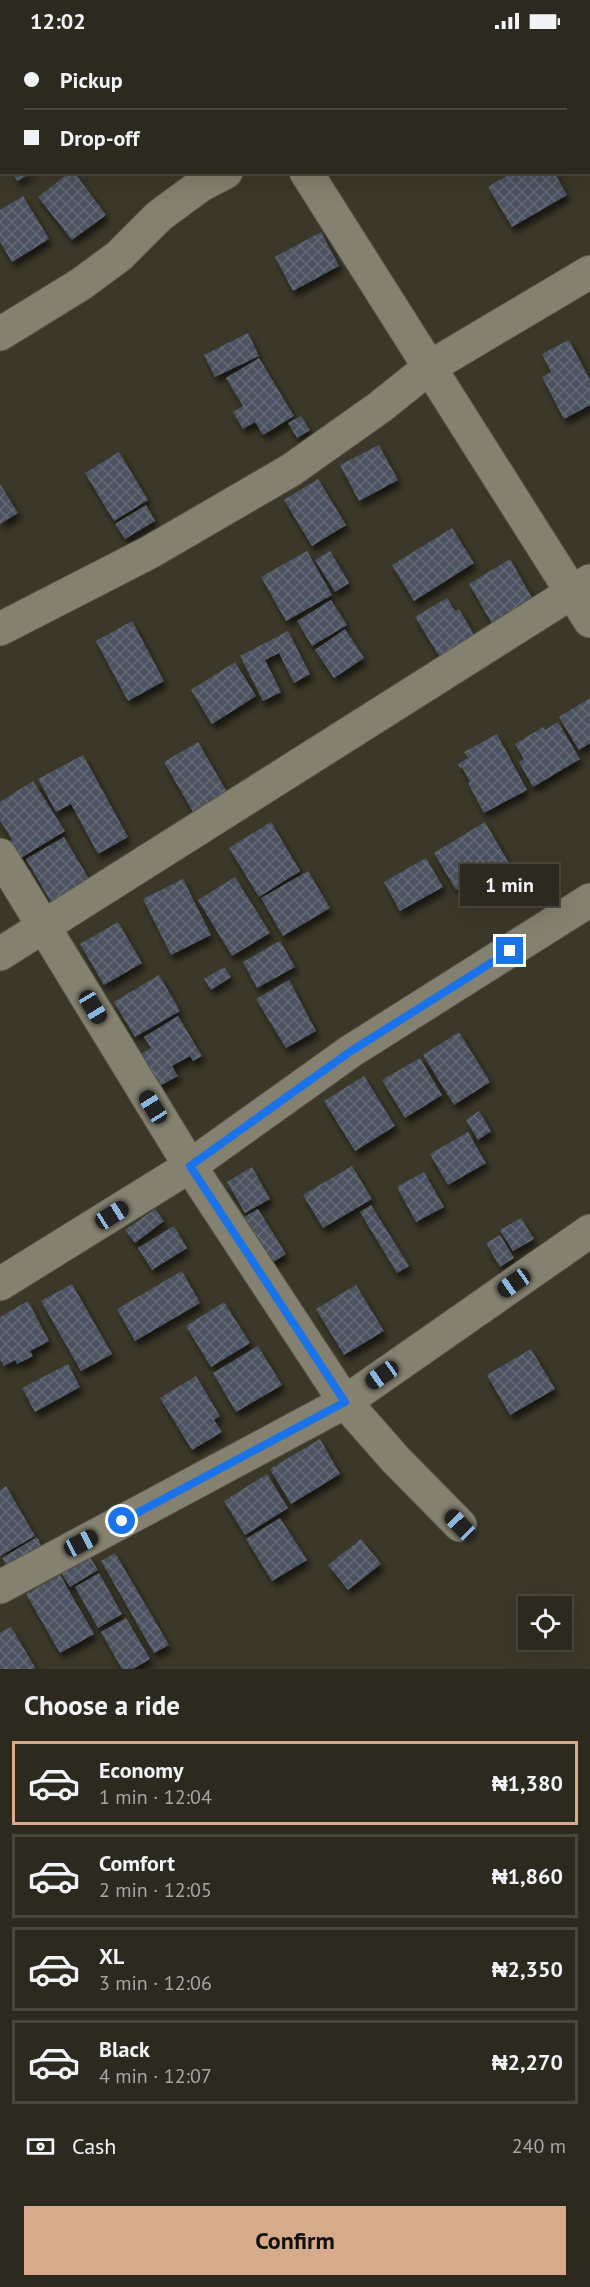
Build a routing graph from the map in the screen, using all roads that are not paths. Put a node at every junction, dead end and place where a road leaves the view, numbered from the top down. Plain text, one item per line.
1 (222, 174) edge
2 (307, 174) edge
3 (590, 272) edge
4 (0, 334) edge
5 (430, 367) junction
6 (581, 587) edge
7 (590, 621) edge
8 (0, 629) edge
9 (0, 855) edge
10 (590, 900) edge
11 (44, 928) junction
12 (0, 954) edge
13 (190, 1166) junction
14 (590, 1231) edge
15 (0, 1284) edge
16 (345, 1402) junction
17 (460, 1525) dead end
18 (0, 1587) edge

1 - 4 street
2 - 5 street
3 - 5 street
5 - 6 street
5 - 8 street
6 - 7 street
6 - 11 street
9 - 11 street
10 - 13 street
11 - 12 street
11 - 13 street
13 - 15 street
13 - 16 street
14 - 16 street
16 - 17 street
16 - 18 street

